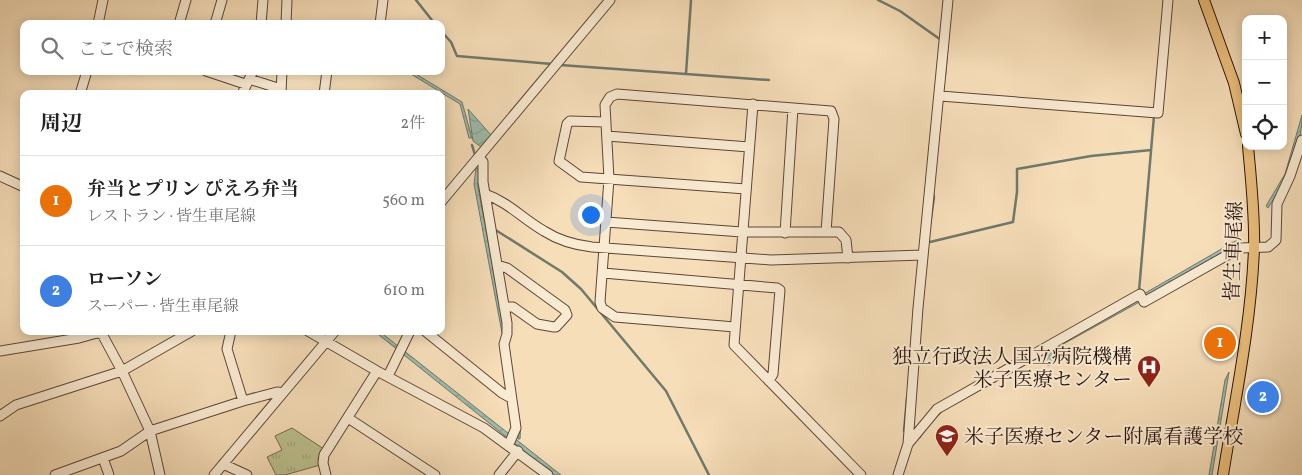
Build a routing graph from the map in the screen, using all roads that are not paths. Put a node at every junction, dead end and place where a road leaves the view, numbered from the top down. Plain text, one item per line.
1 (103, 0) edge
2 (186, 0) edge
3 (222, 0) edge
4 (288, 0) edge
5 (383, 0) edge
6 (610, 0) edge
7 (948, 0) edge
8 (1168, 0) edge
9 (1204, 0) edge
10 (261, 1) edge
11 (99, 20) edge
12 (180, 20) edge
13 (216, 20) edge
14 (261, 20) edge
15 (286, 20) edge
16 (380, 20) edge
17 (86, 75) edge
18 (231, 75) edge
19 (282, 75) edge
20 (326, 75) edge
21 (249, 78) edge
22 (82, 90) edge
23 (244, 90) edge
24 (279, 90) edge
25 (281, 90) edge
26 (325, 90) edge
27 (940, 96) junction
28 (753, 104) junction
29 (794, 108) junction
30 (1242, 117) edge
31 (605, 122) junction
32 (607, 136) junction
33 (1302, 140) edge
34 (749, 147) junction
35 (1248, 150) edge
36 (479, 158) junction
37 (0, 176) edge
38 (609, 179) junction
39 (20, 185) edge
40 (746, 189) junction
41 (485, 194) junction
42 (445, 197) edge
43 (606, 222) junction
44 (742, 232) junction
45 (826, 232) junction
46 (785, 233) junction
47 (604, 248) junction
48 (1254, 248) junction
49 (924, 255) junction
50 (740, 258) junction
51 (848, 258) junction
52 (497, 265) junction
53 (603, 273) junction
54 (738, 284) junction
55 (504, 307) junction
56 (735, 327) junction
57 (55, 335) edge
58 (83, 335) edge
59 (103, 335) edge
60 (185, 335) edge
61 (230, 335) edge
62 (315, 335) edge
63 (332, 335) edge
64 (408, 335) edge
65 (430, 335) edge
66 (56, 341) junction
67 (327, 342) junction
68 (0, 350) edge
69 (122, 371) junction
70 (377, 371) junction
71 (388, 376) junction
72 (769, 381) junction
73 (283, 394) junction
74 (511, 398) junction
75 (243, 401) junction
76 (0, 416) edge
77 (348, 418) junction
78 (150, 431) junction
79 (512, 440) junction
80 (908, 444) junction
81 (518, 451) junction
82 (103, 458) junction
83 (223, 464) junction
84 (66, 473) edge
85 (55, 475) edge
86 (109, 475) edge
87 (160, 475) edge
88 (214, 475) edge
89 (247, 475) edge
90 (326, 475) edge
91 (435, 475) edge
92 (499, 475) edge
93 (548, 475) edge
94 (861, 475) edge
95 (898, 475) edge
96 (1223, 475) edge

1 - 11 street
2 - 12 street
3 - 13 street
4 - 15 street
5 - 16 street
6 - 36 street
7 - 27 street
8 - 27 street
9 - 30 main road
10 - 14 street
17 - 22 street
18 - 21 street
19 - 25 street
20 - 26 street
21 - 23 street
21 - 24 street
27 - 49 street
28 - 29 street
28 - 31 street
28 - 34 street
29 - 45 street
29 - 46 street
31 - 32 street
31 - 38 street
32 - 34 street
32 - 38 street
33 - 48 street
34 - 40 street
35 - 48 main road, 皆生車尾線
36 - 41 street
36 - 42 street
37 - 39 street
38 - 40 street
38 - 43 street
40 - 44 street
41 - 47 street
41 - 52 street
43 - 44 street
43 - 47 street
44 - 46 street
44 - 50 street
45 - 46 street
45 - 51 street
47 - 50 street
47 - 53 street
48 - 80 street
48 - 96 main road, 皆生車尾線
49 - 51 street
49 - 80 street
50 - 51 street
50 - 54 street
52 - 55 street
52 - 55 street
53 - 54 street
53 - 56 street
54 - 56 street
54 - 72 street
55 - 74 street
56 - 72 street
57 - 66 street
58 - 66 street
59 - 69 street
60 - 69 street
61 - 75 street
62 - 67 street
63 - 67 street
64 - 71 street
65 - 74 street
66 - 68 street
67 - 70 street
67 - 73 street
69 - 76 street
69 - 78 street
70 - 71 street
70 - 77 street
71 - 79 street
72 - 94 street
73 - 75 street
73 - 83 street
74 - 79 street
75 - 78 street
77 - 90 street
77 - 91 street
78 - 82 street
78 - 87 street
79 - 81 street
80 - 95 street
81 - 92 street
81 - 93 street
82 - 84 street
82 - 86 street
83 - 88 street
83 - 89 street
84 - 85 street

